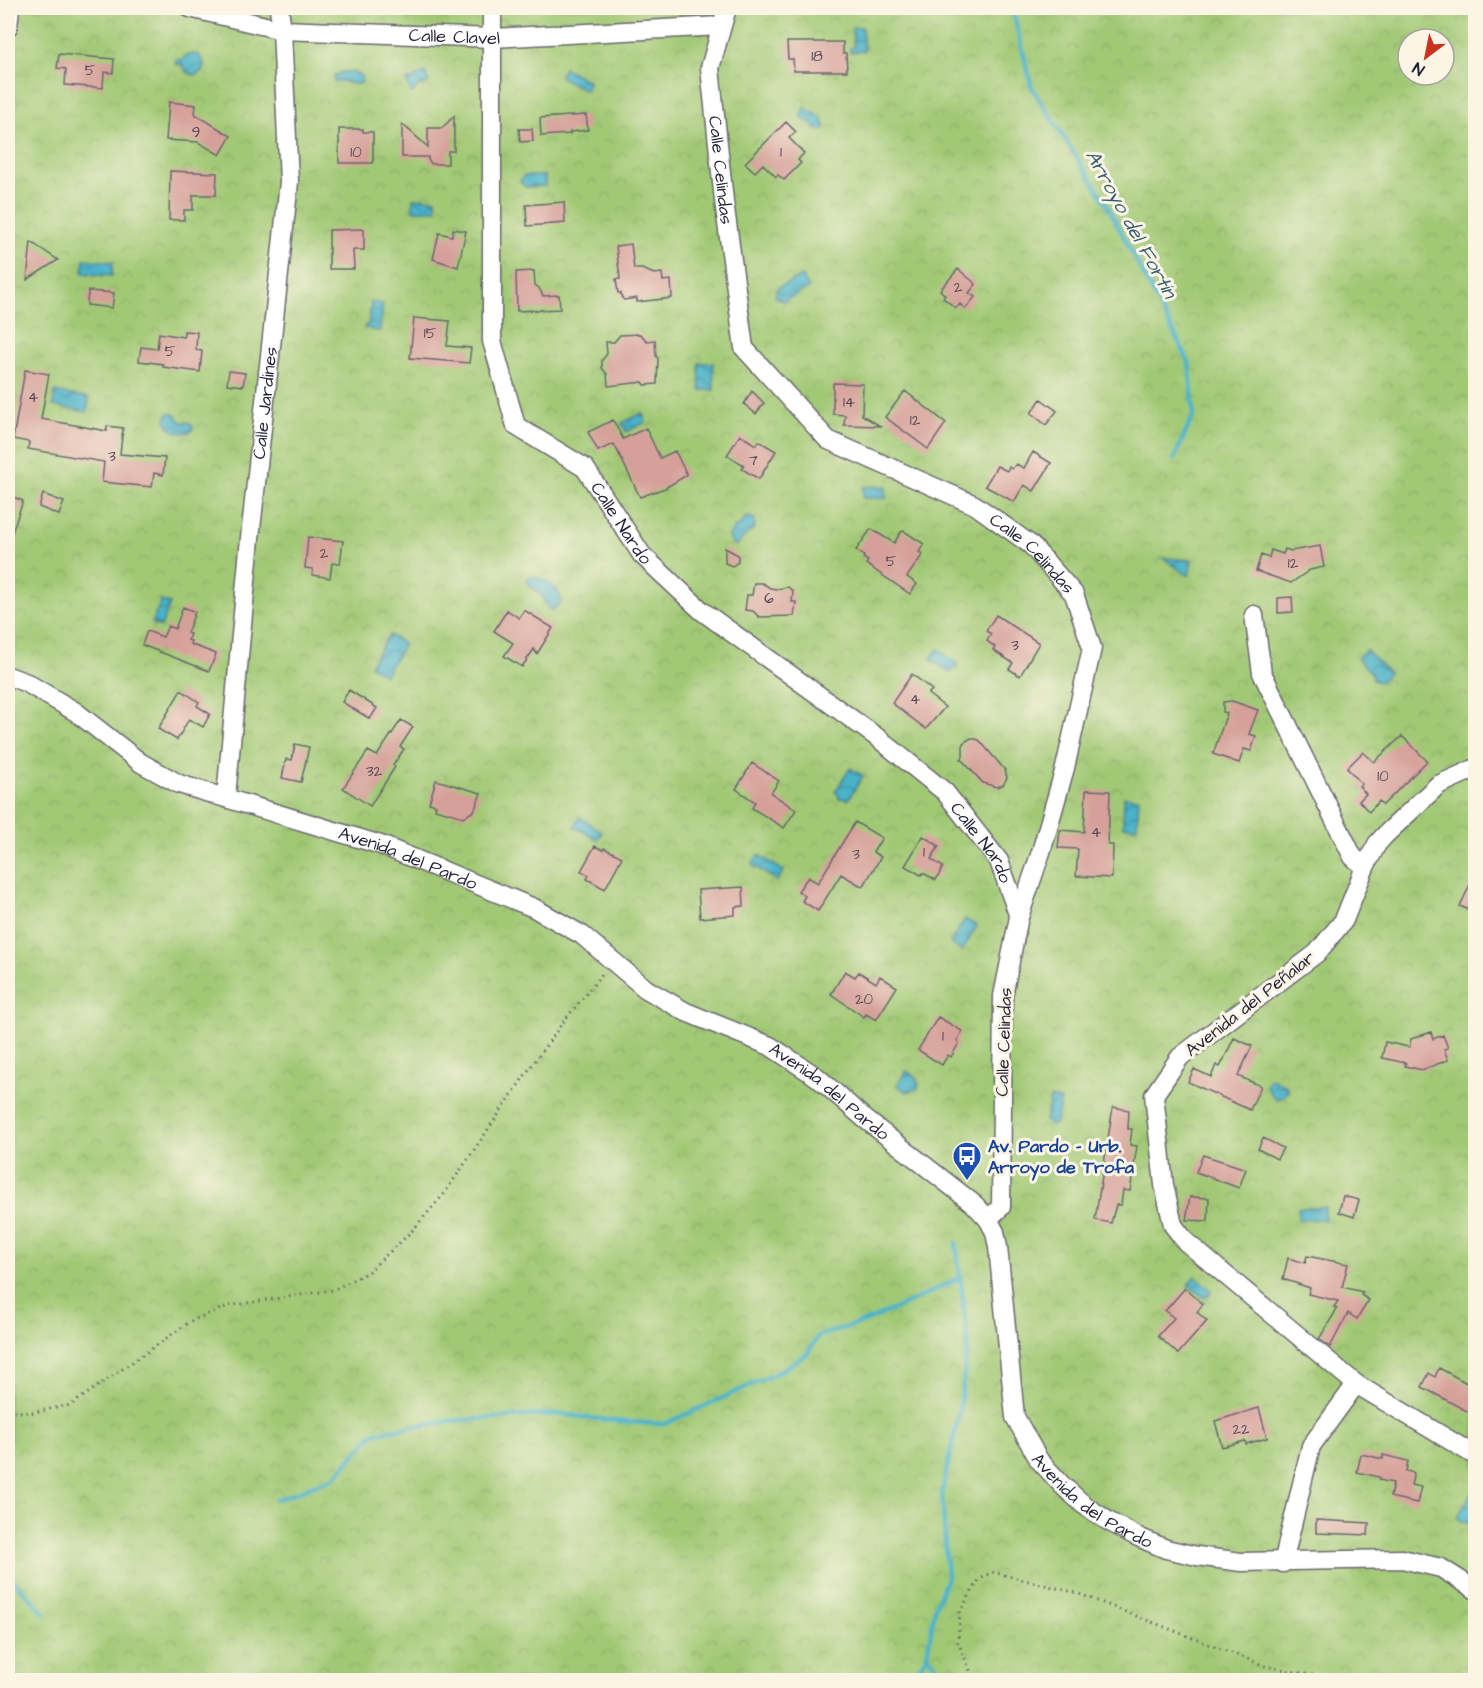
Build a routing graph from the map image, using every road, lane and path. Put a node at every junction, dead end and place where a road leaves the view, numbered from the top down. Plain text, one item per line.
1 (10, 8) edge
2 (190, 8) edge
3 (279, 8) edge
4 (492, 8) edge
5 (728, 8) edge
6 (721, 26) junction
7 (8, 27) edge
8 (282, 30) junction
9 (493, 38) junction
10 (1254, 615) dead end
11 (8, 676) edge
12 (1476, 768) edge
13 (226, 797) junction
14 (1365, 867) junction
15 (1019, 917) junction
16 (614, 960) junction
17 (988, 1219) junction
18 (1356, 1384) junction
19 (8, 1410) edge
20 (1476, 1456) edge
21 (1283, 1563) junction
22 (1476, 1590) edge
23 (977, 1680) edge
24 (1337, 1680) edge

1 - 7 street
2 - 8 street, Calle Clavel
3 - 8 street, Calle Jardines
4 - 9 street, Calle Nardo
5 - 6 street, Calle Celindas
6 - 9 street, Calle Clavel
6 - 15 street, Calle Celindas
8 - 9 street, Calle Clavel
8 - 13 street, Calle Jardines
9 - 15 street, Calle Nardo
10 - 14 street
11 - 13 street, Avenida del Pardo
12 - 14 street, Avenida del Peñalar
13 - 16 street, Avenida del Pardo
14 - 18 street, Avenida del Peñalar
15 - 17 street, Calle Celindas
16 - 17 street, Avenida del Pardo
16 - 19 path
17 - 21 street, Avenida del Pardo
18 - 20 street, Avenida del Peñalar
18 - 21 street
21 - 22 street, Avenida del Pardo
23 - 24 path

